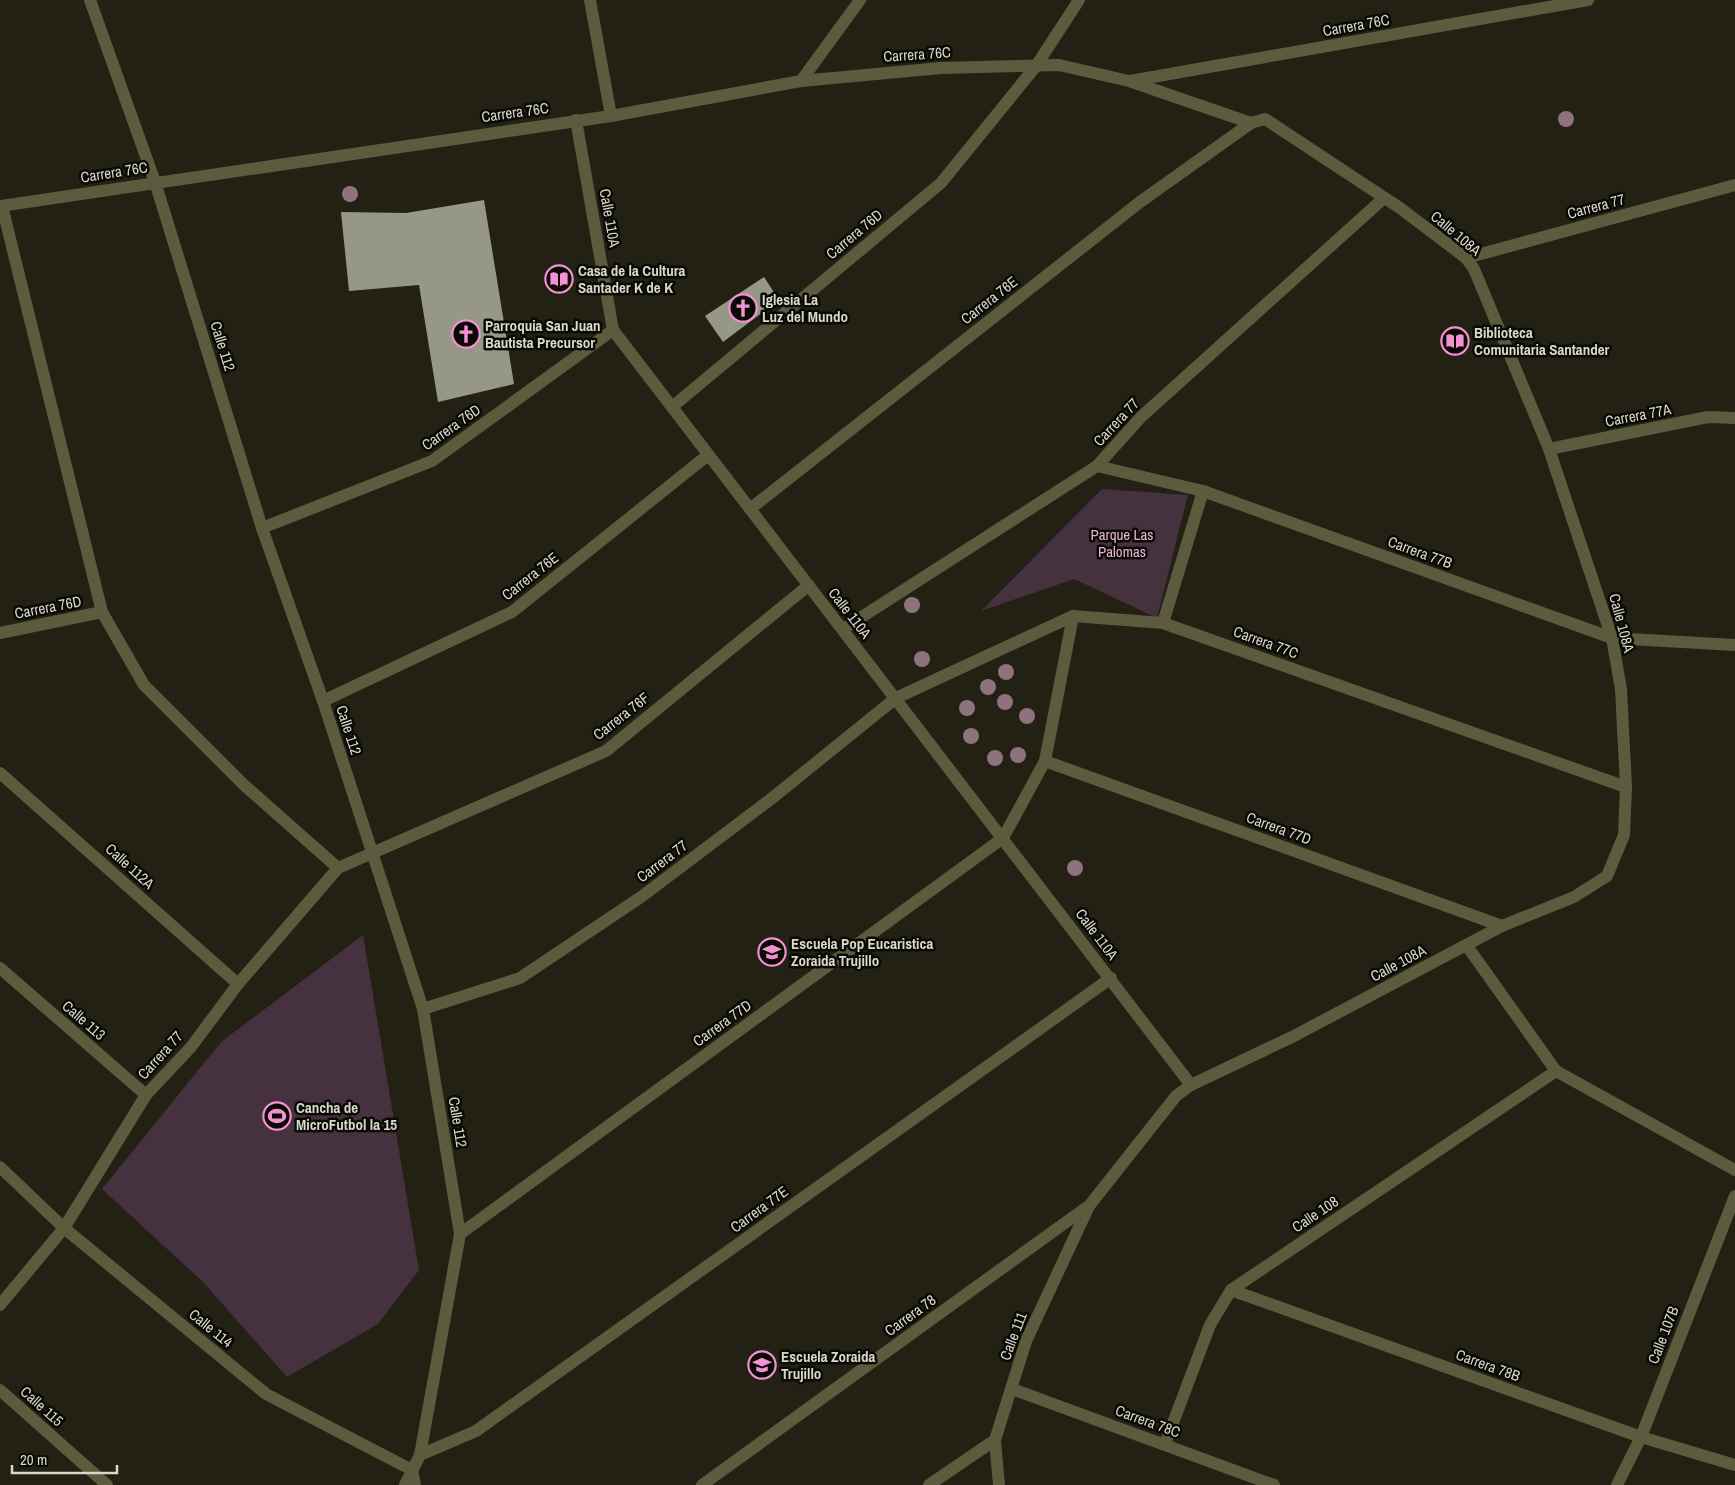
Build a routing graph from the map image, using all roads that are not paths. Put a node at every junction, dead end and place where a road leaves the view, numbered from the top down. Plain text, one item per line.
1 (90, 0) edge
2 (590, 0) edge
3 (860, 0) edge
4 (1080, 0) edge
5 (1588, 0) edge
6 (1036, 66) junction
7 (801, 81) junction
8 (1128, 81) junction
9 (611, 116) junction
10 (576, 120) junction
11 (1251, 123) junction
12 (155, 182) junction
13 (1735, 185) edge
14 (1384, 198) junction
15 (1, 206) edge
16 (1466, 258) junction
17 (612, 330) junction
18 (672, 407) junction
19 (1735, 418) edge
20 (1549, 449) junction
21 (708, 455) junction
22 (1097, 466) junction
23 (1203, 491) junction
24 (750, 509) junction
25 (262, 528) junction
26 (809, 585) junction
27 (102, 612) junction
28 (1073, 616) junction
29 (1163, 623) junction
30 (842, 629) junction
31 (0, 633) edge
32 (1612, 638) junction
33 (1735, 645) edge
34 (896, 698) junction
35 (323, 701) junction
36 (1045, 761) junction
37 (0, 774) edge
38 (1626, 787) junction
39 (1003, 838) junction
40 (373, 854) junction
41 (338, 868) junction
42 (1502, 926) junction
43 (1466, 946) junction
44 (0, 968) edge
45 (1111, 978) junction
46 (238, 984) junction
47 (423, 1009) junction
48 (1556, 1071) junction
49 (1191, 1086) junction
50 (146, 1096) junction
51 (0, 1167) edge
52 (1735, 1170) edge
53 (1735, 1196) edge
54 (1089, 1206) junction
55 (64, 1228) junction
56 (460, 1234) junction
57 (1231, 1290) junction
58 (0, 1305) edge
59 (1012, 1389) junction
60 (0, 1390) edge
61 (1641, 1437) junction
62 (995, 1440) junction
63 (1164, 1444) junction
64 (420, 1455) junction
65 (1735, 1465) edge
66 (412, 1470) junction
67 (107, 1485) edge
68 (405, 1485) edge
69 (415, 1485) edge
70 (702, 1485) edge
71 (929, 1485) edge
72 (999, 1485) edge
73 (1274, 1485) edge
74 (1617, 1485) edge

1 - 12 street, Calle 112
2 - 9 street
3 - 7 street
4 - 6 street, Carrera 76D
5 - 8 street, Carrera 76C
6 - 7 street, Carrera 76C
6 - 8 street, Calle 108A
6 - 18 street, Carrera 76D
7 - 9 street, Carrera 76C
8 - 11 street, Calle 108A
9 - 10 street, Carrera 76C
10 - 12 street, Carrera 76C
10 - 17 street, Calle 110A
11 - 14 street, Calle 108A
11 - 24 street, Carrera 76E
12 - 15 street, Carrera 76C
12 - 25 street, Calle 112
13 - 16 street, Carrera 77
14 - 16 street, Calle 108A
14 - 22 street, Carrera 77
15 - 27 street
16 - 20 street, Calle 108A
17 - 18 street, Calle 110A
17 - 25 street, Carrera 76D
18 - 21 street, Calle 110A
19 - 20 street, Carrera 77A
20 - 32 street, Calle 108A
21 - 24 street, Calle 110A
21 - 35 street, Carrera 76E
22 - 23 street, Carrera 77B
22 - 30 street, Carrera 77
23 - 29 street
23 - 32 street, Carrera 77B
24 - 26 street, Calle 110A
25 - 35 street, Calle 112
26 - 30 street, Calle 110A
26 - 40 street, Carrera 76F
27 - 31 street, Carrera 76D
27 - 41 street
28 - 29 street, Carrera 77C
28 - 34 street, Carrera 77C
28 - 36 street
29 - 38 street, Carrera 77C
30 - 34 street, Calle 110A
32 - 33 street, Carrera 77B
32 - 38 street, Calle 108A
34 - 39 street, Calle 110A
34 - 47 street, Carrera 77
35 - 40 street, Calle 112
36 - 39 street
36 - 42 street, Carrera 77D
37 - 46 street, Calle 112A
38 - 42 street, Calle 108A
39 - 45 street, Calle 110A
39 - 56 street, Carrera 77D
40 - 41 street, Carrera 77
40 - 47 street, Calle 112
41 - 46 street, Carrera 77
42 - 43 street, Calle 108A
43 - 48 street
43 - 49 street, Calle 108A
44 - 50 street, Calle 113
45 - 49 street, Calle 110A
45 - 64 street, Carrera 77E
46 - 50 street, Carrera 77
47 - 56 street, Calle 112
48 - 52 street
48 - 57 street, Calle 108
49 - 54 street, Calle 108A
50 - 55 street, Carrera 77
51 - 55 street, Calle 114
53 - 61 street, Calle 107B
54 - 59 street, Calle 111
54 - 70 street, Carrera 78
55 - 58 street, Carrera 77
55 - 66 street, Calle 114
56 - 64 street, Calle 112
57 - 61 street, Carrera 78B
57 - 63 street, Calle 108
59 - 62 street, Calle 111
59 - 63 street, Carrera 78C
60 - 67 street, Calle 115
61 - 65 street, Carrera 78B
61 - 74 street, Calle 107B
62 - 71 street
62 - 72 street, Calle 111
63 - 73 street, Carrera 78C
64 - 66 street, Calle 112
66 - 68 street, Calle 112
66 - 69 street

